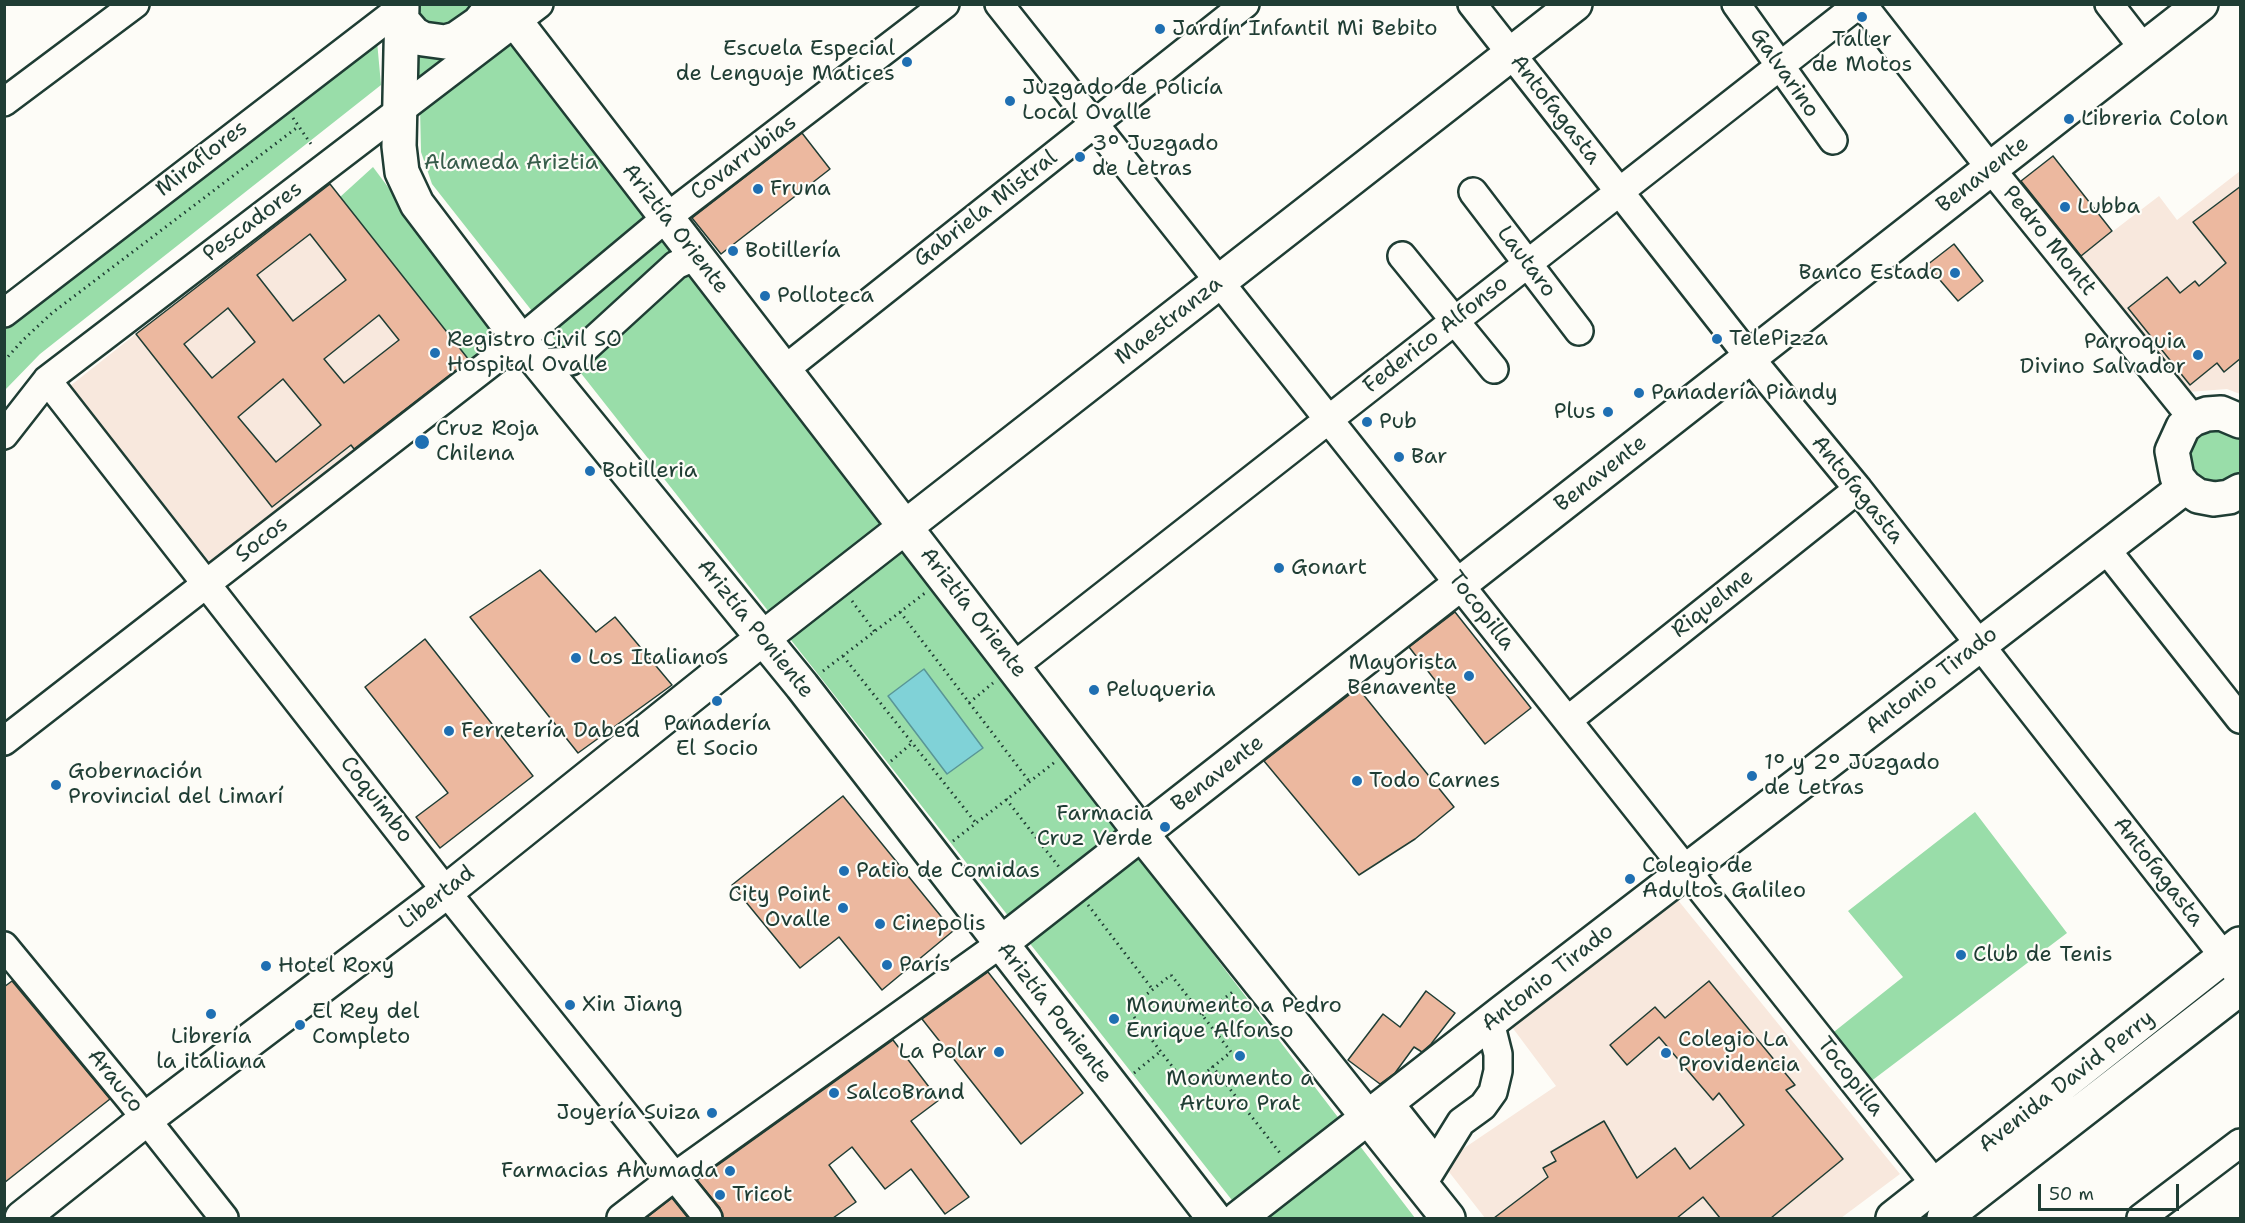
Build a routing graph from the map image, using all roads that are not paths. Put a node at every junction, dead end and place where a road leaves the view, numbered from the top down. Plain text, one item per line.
1 (135, 4) edge
2 (945, 4) edge
3 (999, 4) edge
4 (1245, 4) edge
5 (1472, 4) edge
6 (1575, 4) edge
7 (1718, 4) edge
8 (1727, 4) edge
9 (1737, 4) edge
10 (1860, 4) edge
11 (2109, 4) edge
12 (2201, 4) edge
13 (514, 8) edge
14 (402, 9) edge
15 (2144, 50) junction
16 (1512, 54) junction
17 (1779, 67) junction
18 (4, 102) edge
19 (400, 109) junction
20 (1093, 125) junction
21 (1833, 140) dead end
22 (1991, 169) junction
23 (1473, 192) dead end
24 (1619, 192) junction
25 (676, 230) junction
26 (1402, 256) dead end
27 (1527, 264) junction
28 (1219, 282) junction
29 (4, 313) edge
30 (1454, 321) junction
31 (1579, 331) dead end
32 (529, 351) junction
33 (1750, 358) junction
34 (1494, 369) dead end
35 (784, 370) junction
36 (47, 380) junction
37 (1329, 419) junction
38 (2193, 419) junction
39 (2241, 421) edge
40 (4, 435) edge
41 (2185, 487) junction
42 (1858, 489) junction
43 (2241, 491) edge
44 (906, 527) junction
45 (2105, 548) junction
46 (207, 583) junction
47 (1460, 584) junction
48 (763, 639) junction
49 (1979, 645) junction
50 (1014, 666) junction
51 (2241, 719) edge
52 (1568, 720) junction
53 (4, 741) edge
54 (1141, 833) junction
55 (1687, 870) junction
56 (447, 891) junction
57 (1000, 944) junction
58 (4, 946) edge
59 (2235, 959) edge
60 (2241, 988) edge
61 (1490, 1022) junction
62 (1372, 1114) junction
63 (146, 1119) junction
64 (2241, 1143) edge
65 (1429, 1174) junction
66 (674, 1177) junction
67 (1950, 1208) edge
68 (22, 1218) edge
69 (224, 1218) edge
70 (621, 1218) edge
71 (708, 1218) edge
72 (1214, 1218) edge
73 (1239, 1218) edge
74 (1448, 1218) edge
75 (1893, 1218) edge
76 (2141, 1218) edge

1 - 18 street
2 - 25 street, Covarrubias
3 - 20 street, Tocopilla
4 - 20 street, Gabriela Mistral
5 - 16 street, Antofagasta
6 - 16 main road, Maestranza
7 - 8 street
9 - 17 street, Galvarino
10 - 17 street, Federico Alfonso
10 - 22 street, Pedro Montt
11 - 15 street
12 - 15 main road, Benavente
13 - 14 main road
13 - 19 street, Pescadores
13 - 25 main road, Ariztía Oriente
14 - 19 main road, Ariztía Poniente
14 - 29 street, Miraflores
15 - 22 main road, Benavente
16 - 24 street, Antofagasta
16 - 28 main road, Maestranza
17 - 21 street, Galvarino
17 - 24 street, Federico Alfonso
19 - 32 main road, Ariztía Poniente
19 - 36 street, Pescadores
20 - 28 street, Tocopilla
20 - 35 street, Gabriela Mistral
22 - 33 main road, Benavente
22 - 38 street, Pedro Montt
23 - 27 street, Lautaro
24 - 27 street, Federico Alfonso
24 - 33 street, Antofagasta
25 - 32 street, Covarrubias
25 - 32 street
25 - 35 main road, Ariztía Oriente
26 - 30 street
27 - 30 street, Federico Alfonso
27 - 31 street, Lautaro
28 - 37 street, Tocopilla
28 - 44 main road, Maestranza
30 - 34 street
30 - 37 street, Federico Alfonso
32 - 46 street, Socos
32 - 48 main road, Ariztía Poniente
33 - 42 street, Antofagasta
33 - 47 main road, Benavente
35 - 44 main road, Ariztía Oriente
36 - 40 street, Pescadores
36 - 46 street, Coquimbo
37 - 47 street, Tocopilla
37 - 50 street, Federico Alfonso
38 - 39 main road
38 - 41 main road
41 - 43 main road
41 - 45 main road, Antonio Tirado
42 - 49 street, Antofagasta
42 - 52 street, Riquelme
44 - 48 main road, Maestranza
44 - 50 main road, Ariztía Oriente
45 - 49 main road, Antonio Tirado
45 - 51 street
46 - 53 street, Socos
46 - 56 street, Coquimbo
47 - 52 street, Tocopilla
47 - 54 main road, Benavente
48 - 56 main road, Libertad
48 - 57 main road, Ariztía Poniente
49 - 55 main road, Antonio Tirado
49 - 59 street, Antofagasta
50 - 54 main road, Ariztía Oriente
52 - 55 street, Tocopilla
54 - 57 main road, Benavente
54 - 62 main road, Ariztía Oriente
55 - 61 main road, Antonio Tirado
55 - 67 street, Tocopilla
56 - 63 main road, Libertad
56 - 66 street, Coquimbo
57 - 66 street
57 - 72 main road, Ariztía Poniente
58 - 63 street, Arauco
59 - 67 main road, Avenida David Perry
60 - 67 main road, Avenida David Perry
61 - 62 main road, Antonio Tirado
61 - 65 street
62 - 65 main road, Ariztía Oriente
62 - 73 main road, Antonio Tirado
63 - 68 main road, Libertad
63 - 69 street, Arauco
64 - 76 street
65 - 74 main road, Ariztía Oriente
66 - 70 street
66 - 71 street, Coquimbo
67 - 75 main road, Avenida David Perry

